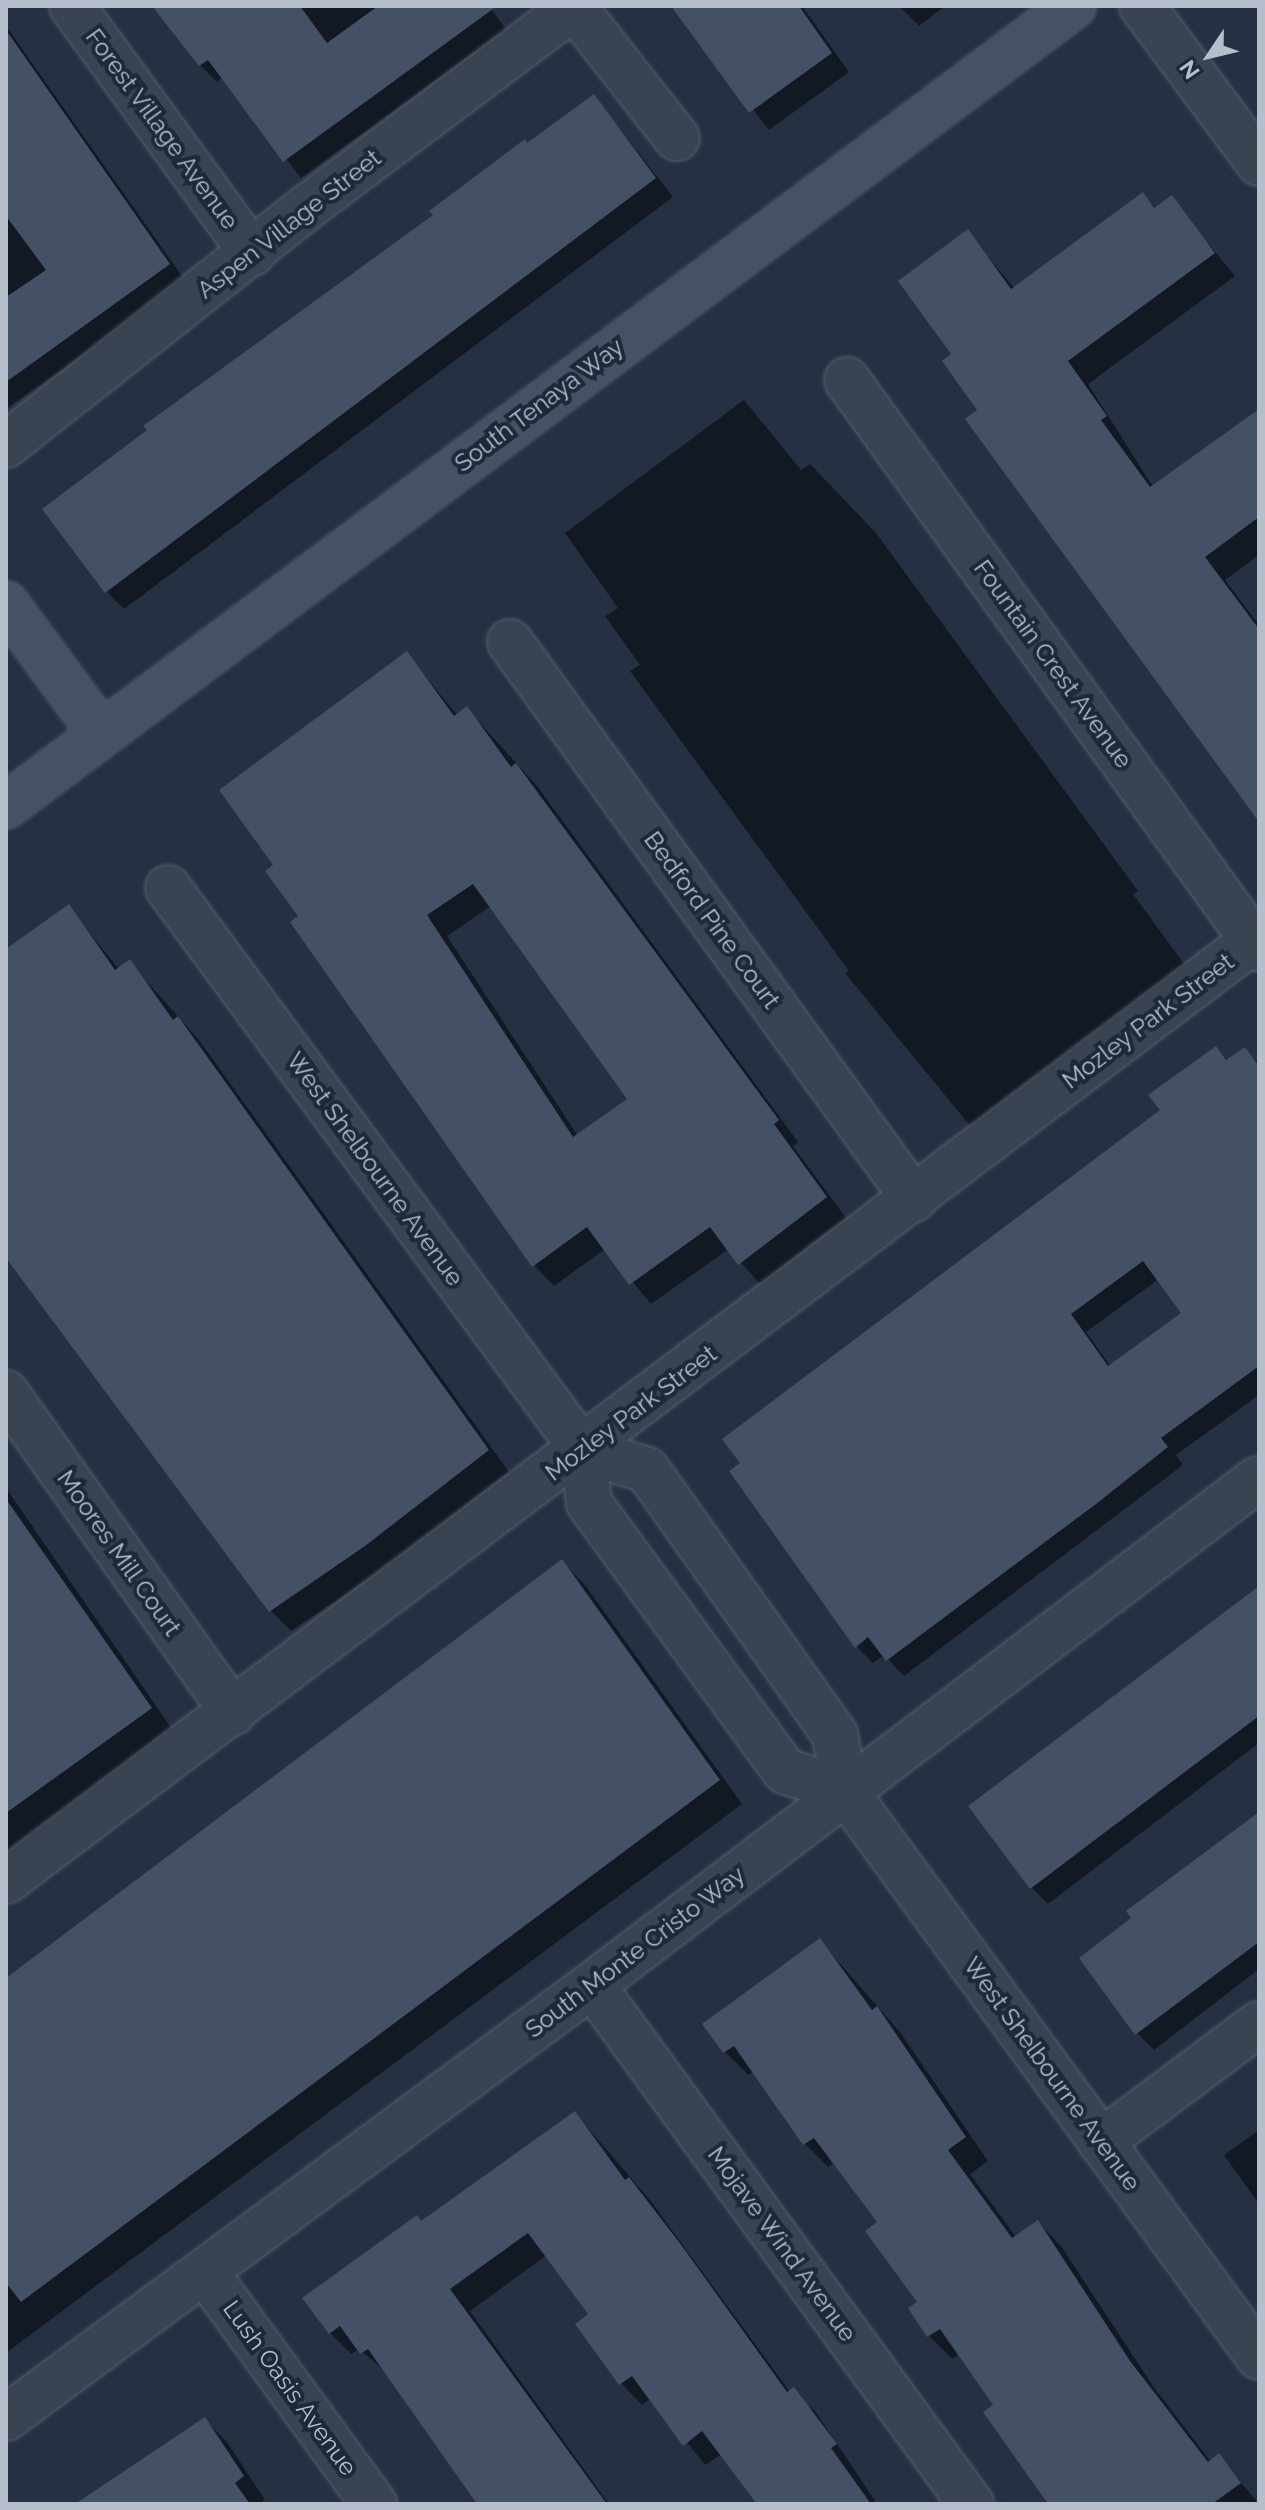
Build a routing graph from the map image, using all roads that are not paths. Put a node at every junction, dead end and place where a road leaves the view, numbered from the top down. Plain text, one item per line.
1 (72, 6) edge
2 (574, 6) edge
3 (1073, 6) edge
4 (1142, 6) edge
5 (677, 138) dead end
6 (1259, 163) edge
7 (252, 253) junction
8 (847, 380) dead end
9 (6, 445) edge
10 (6, 604) edge
11 (510, 642) dead end
12 (100, 732) junction
13 (6, 806) edge
14 (168, 888) dead end
15 (1256, 945) edge
16 (914, 1199) junction
17 (6, 1393) edge
18 (583, 1450) junction
19 (1258, 1479) edge
20 (233, 1712) junction
21 (845, 1791) junction
22 (6, 1881) edge
23 (592, 1985) junction
24 (1259, 2024) edge
25 (1101, 2142) junction
26 (205, 2272) junction
27 (1259, 2357) edge
28 (6, 2418) edge
29 (374, 2504) edge
30 (971, 2504) edge

1 - 7 street, Forest Village Avenue
2 - 5 street
2 - 7 street, Aspen Village Street
3 - 12 street, South Tenaya Way
4 - 6 street
7 - 9 street, Aspen Village Street
8 - 15 street, Fountain Crest Avenue
10 - 12 street
11 - 16 street, Bedford Pine Court
12 - 13 street, South Tenaya Way
14 - 18 street, West Shelbourne Avenue
15 - 16 street, Mozley Park Street
16 - 18 street, Mozley Park Street
17 - 20 street, Moores Mill Court
18 - 20 street, Mozley Park Street
18 - 21 street, West Shelbourne Avenue
18 - 21 street, West Shelbourne Avenue
19 - 21 street, South Monte Cristo Way
20 - 22 street, Mozley Park Street
21 - 23 street, South Monte Cristo Way
21 - 25 street, West Shelbourne Avenue
23 - 26 street, South Monte Cristo Way
23 - 30 street, Mojave Wind Avenue
24 - 25 street
25 - 27 street, West Shelbourne Avenue
26 - 28 street, South Monte Cristo Way
26 - 29 street, Lush Oasis Avenue

